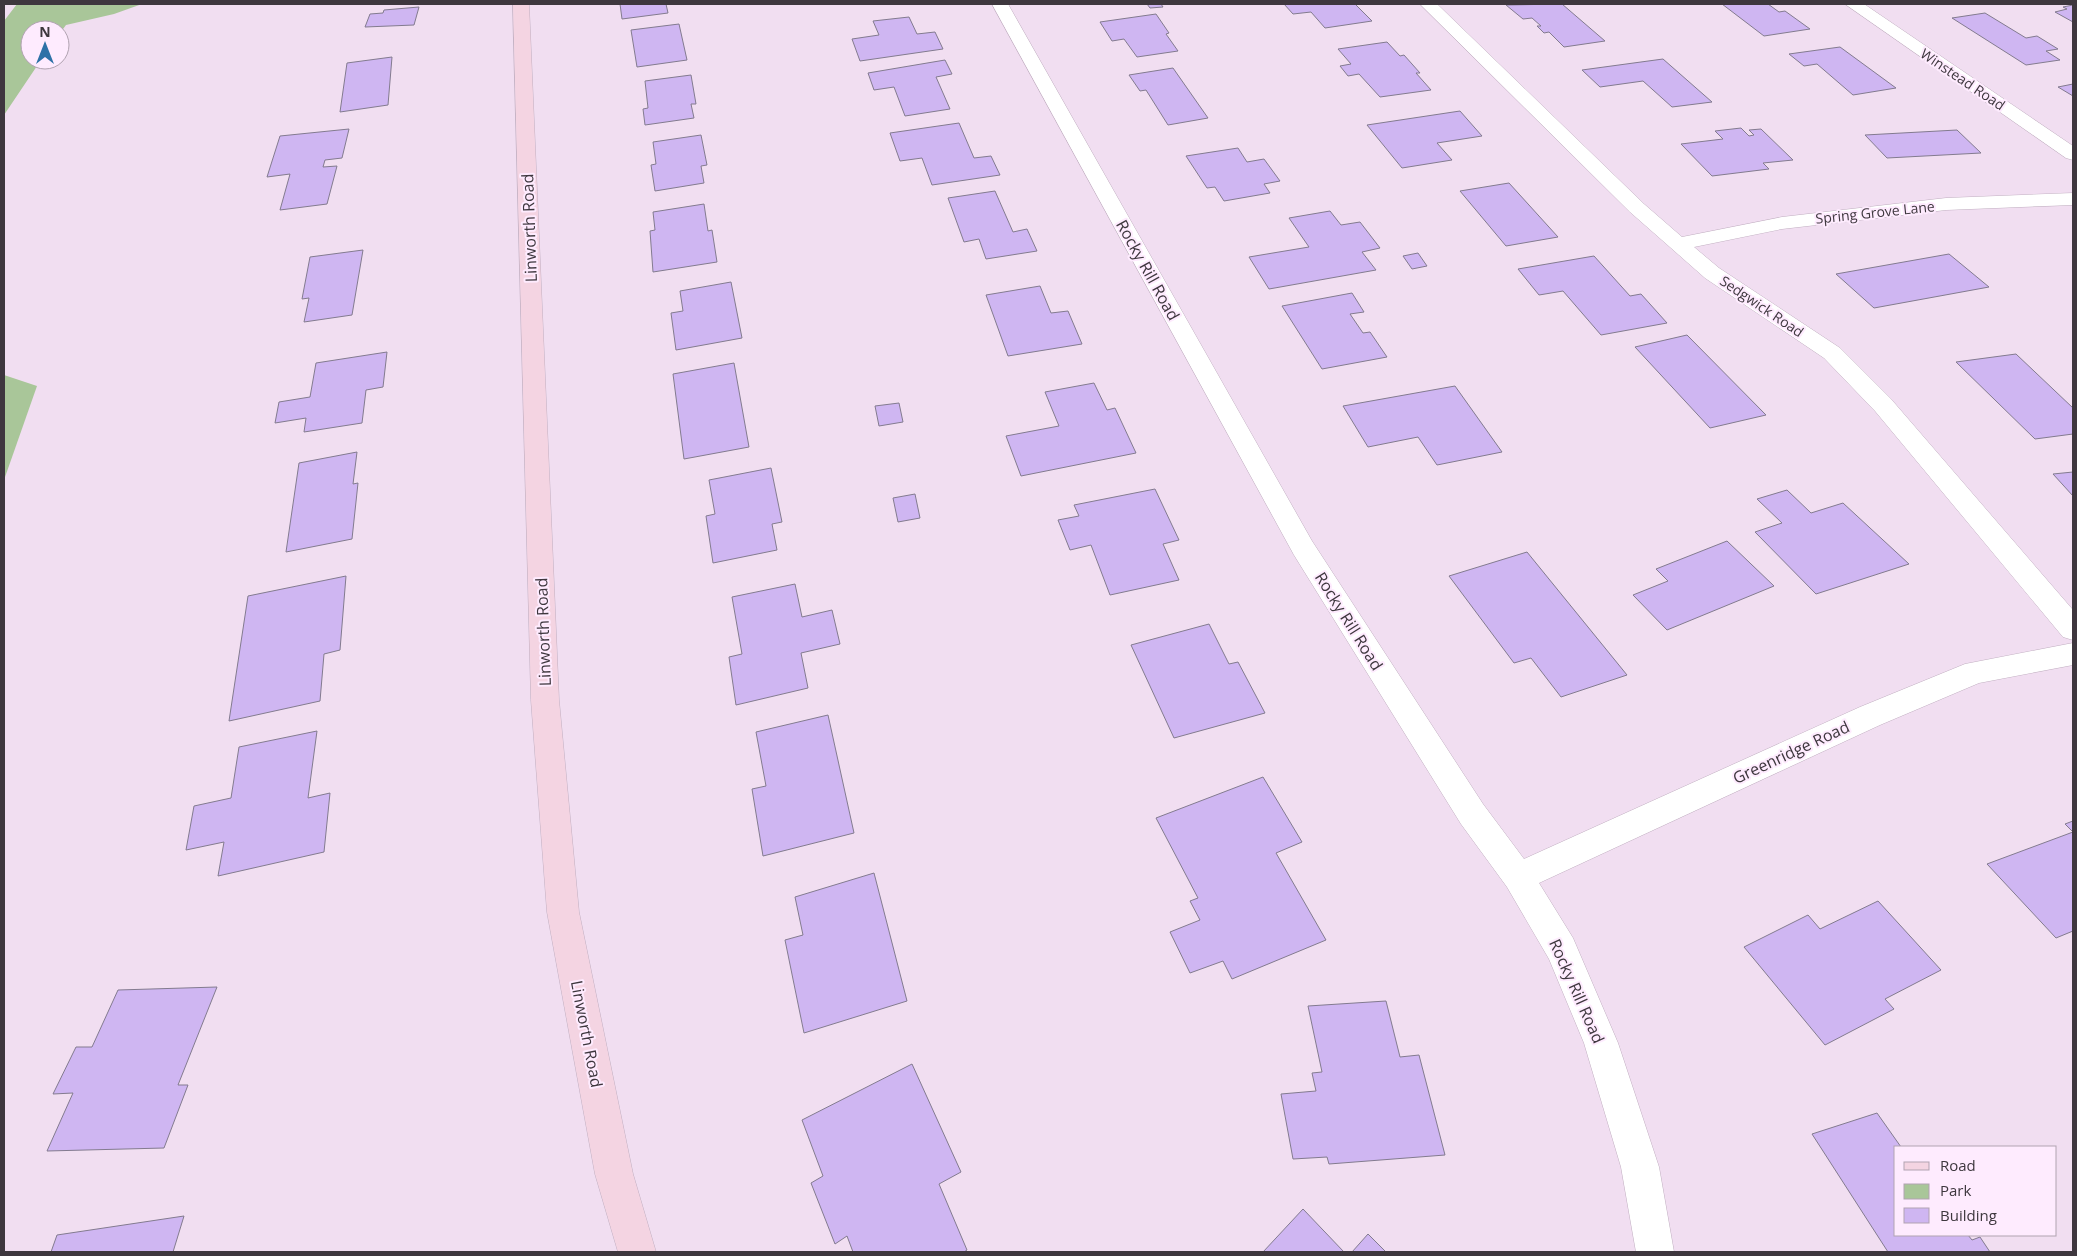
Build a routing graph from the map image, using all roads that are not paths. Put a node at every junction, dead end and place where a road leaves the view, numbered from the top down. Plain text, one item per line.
1 (521, 4) edge
2 (1000, 4) edge
3 (1428, 4) edge
4 (1852, 4) edge
5 (2073, 154) edge
6 (2073, 199) edge
7 (1678, 244) junction
8 (2073, 629) edge
9 (2073, 654) edge
10 (1518, 877) junction
11 (637, 1252) edge
12 (1655, 1252) edge

1 - 11 main road, Linworth Road
2 - 10 street, Rocky Rill Road
3 - 7 street, Sedgwick Road
4 - 5 street, Winstead Road
6 - 7 street, Spring Grove Lane
7 - 8 street, Sedgwick Road
9 - 10 street, Greenridge Road
10 - 12 street, Rocky Rill Road

